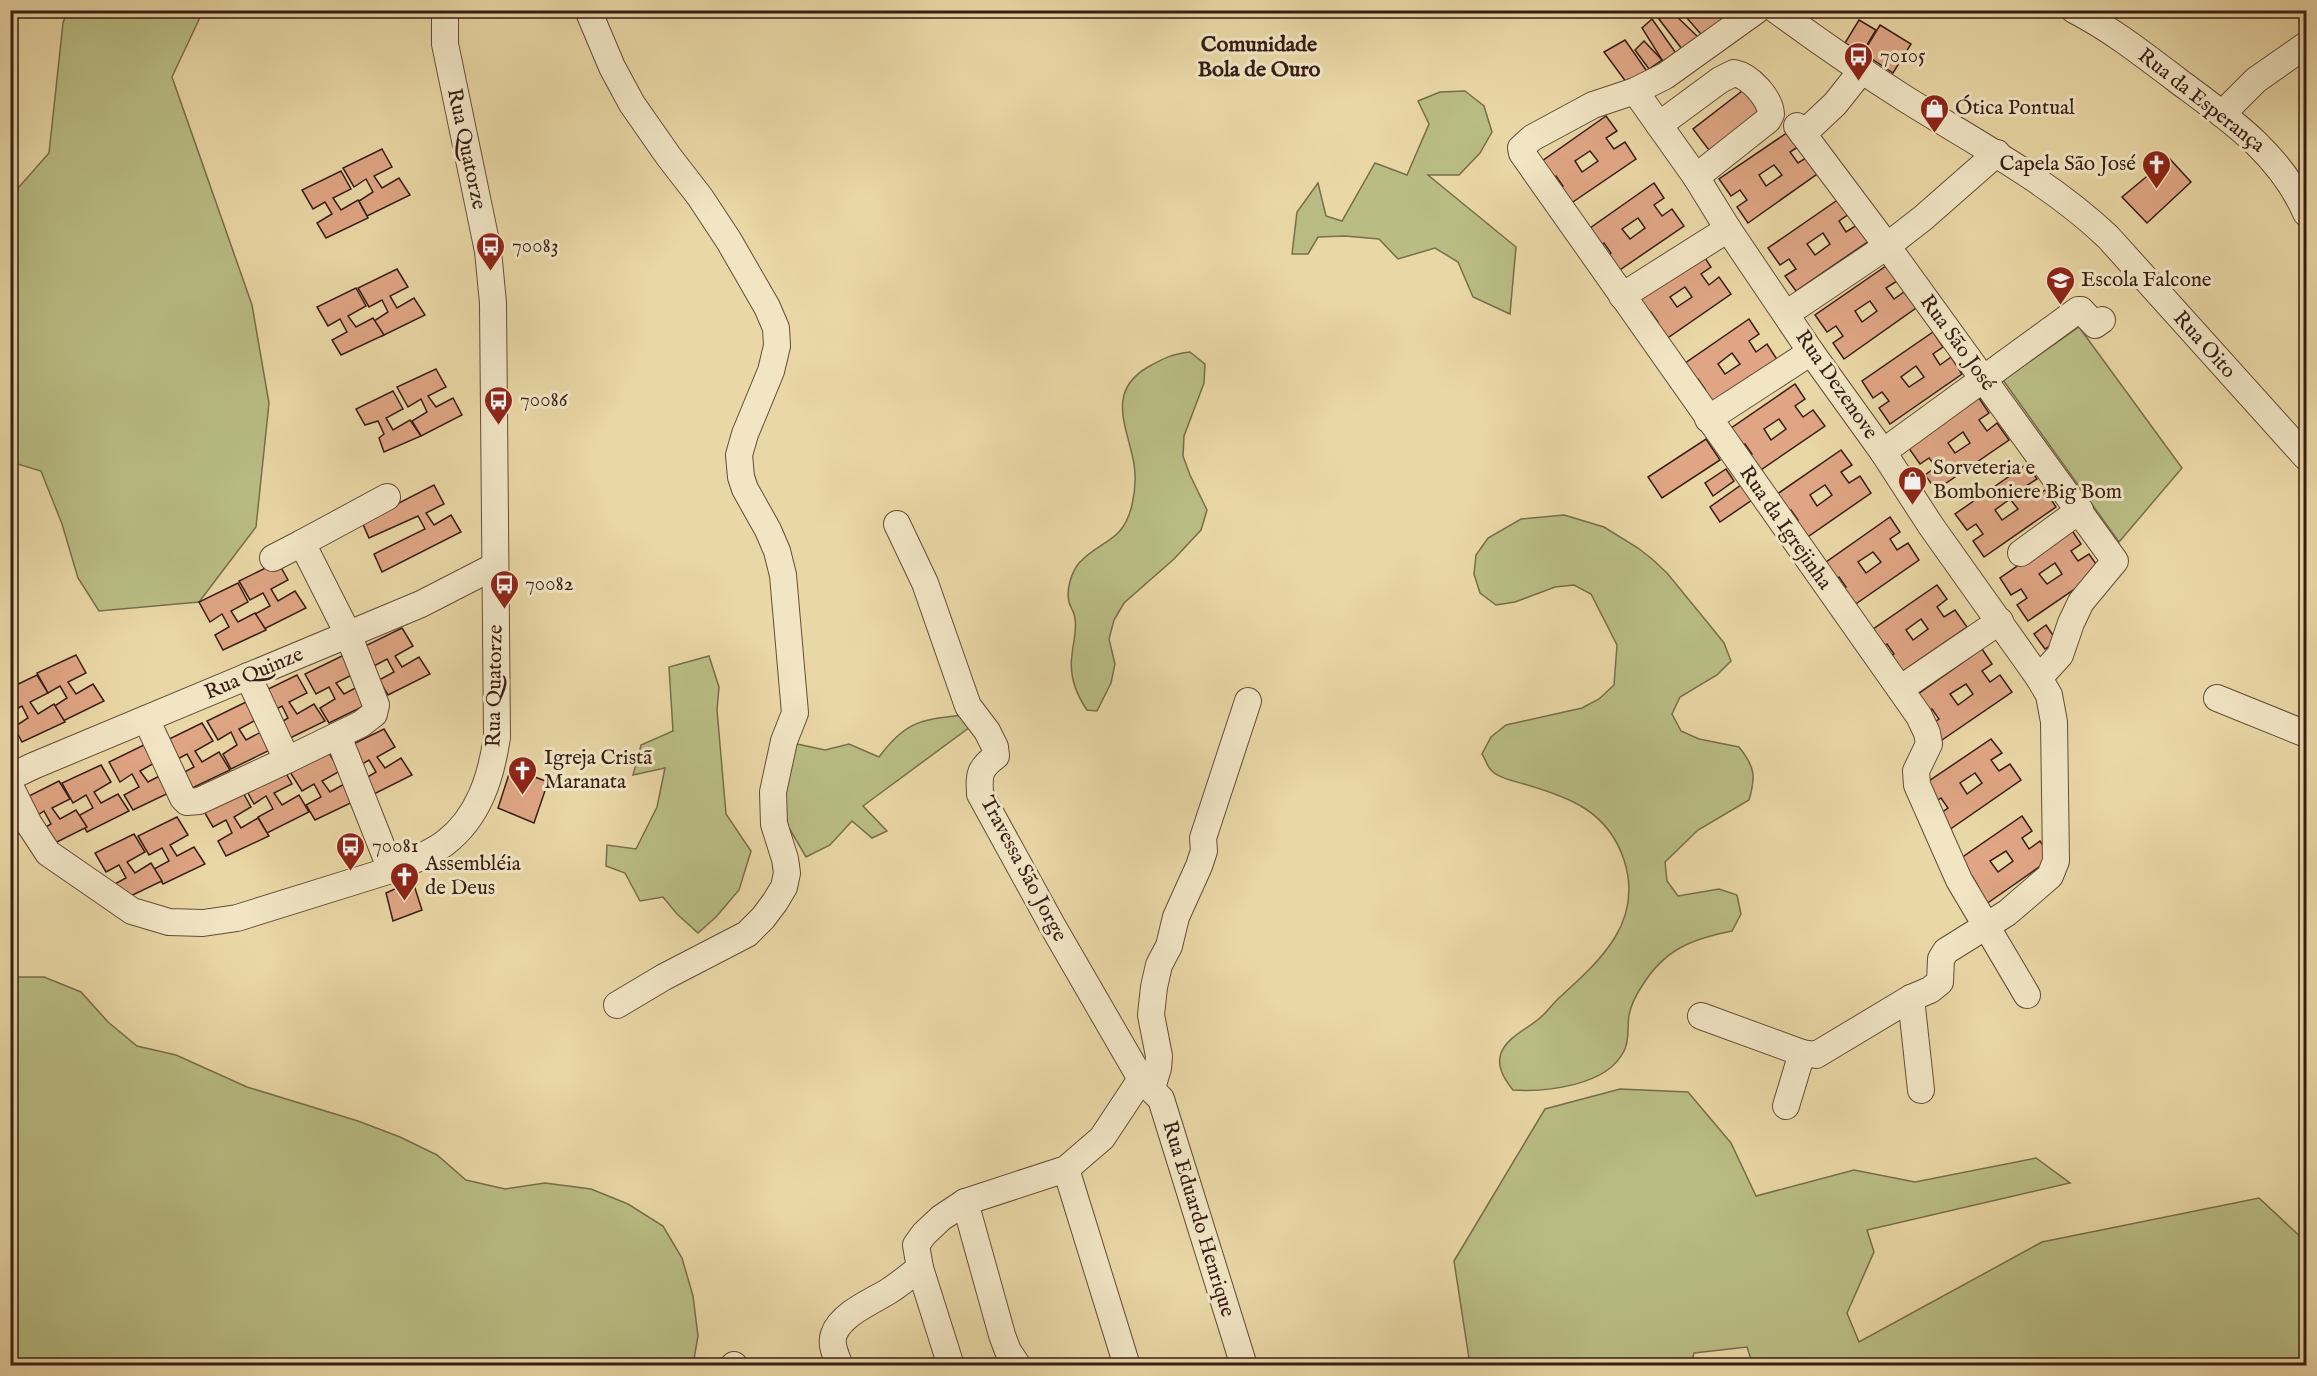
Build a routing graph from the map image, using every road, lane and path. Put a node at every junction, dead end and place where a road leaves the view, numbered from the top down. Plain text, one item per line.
1 (445, 10) edge
2 (588, 10) edge
3 (1758, 10) edge
4 (1776, 10) edge
5 (2074, 10) edge
6 (2307, 45) edge
7 (1862, 70) junction
8 (1635, 91) junction
9 (2222, 114) junction
10 (1659, 125) junction
11 (1997, 153) junction
12 (1696, 177) junction
13 (2300, 186) edge
14 (2307, 213) edge
15 (1728, 229) junction
16 (1887, 246) junction
17 (1622, 296) junction
18 (1786, 314) junction
19 (2102, 321) dead end
20 (1811, 352) junction
21 (1983, 379) junction
22 (1708, 419) junction
23 (1883, 452) junction
24 (2307, 457) edge
25 (387, 497) dead end
26 (2079, 510) junction
27 (897, 524) dead end
28 (303, 543) junction
29 (2021, 553) dead end
30 (273, 558) dead end
31 (495, 566) junction
32 (2000, 621) junction
33 (348, 634) junction
34 (248, 676) junction
35 (2039, 678) junction
36 (1900, 689) junction
37 (2217, 698) dead end
38 (1248, 701) dead end
39 (146, 718) junction
40 (2307, 734) edge
41 (338, 736) junction
42 (287, 760) junction
43 (10, 777) edge
44 (10, 786) edge
45 (391, 870) junction
46 (1986, 927) junction
47 (2027, 995) dead end
48 (1911, 998) junction
49 (617, 1005) dead end
50 (1701, 1016) dead end
51 (1802, 1053) junction
52 (1147, 1084) junction
53 (1921, 1090) dead end
54 (1786, 1106) dead end
55 (1066, 1169) junction
56 (965, 1202) junction
57 (920, 1268) junction
58 (840, 1365) edge
59 (951, 1365) edge
60 (1018, 1365) edge
61 (1127, 1365) edge
62 (1244, 1365) edge

1 - 31 street, Rua Quatorze
2 - 49 street
3 - 8 street
4 - 7 street, Rua Oito
5 - 9 street, Rua da Esperança
6 - 9 street
7 - 11 street, Rua Oito
7 - 16 street, Rua São José
8 - 10 street, Rua Dezenove
8 - 17 street, Rua da Igrejinha
9 - 13 street, Rua da Esperança
10 - 12 street, Rua Dezenove
10 - 12 street
11 - 16 street
11 - 24 street, Rua Oito
12 - 15 street, Rua Dezenove
13 - 14 street, Rua da Esperança
15 - 17 street
15 - 18 street, Rua Dezenove
16 - 18 street
16 - 21 street, Rua São José
17 - 22 street, Rua da Igrejinha
18 - 20 street, Rua Dezenove
19 - 21 street
20 - 22 street
20 - 23 street, Rua Dezenove
21 - 23 street
21 - 26 street, Rua São José
22 - 36 street, Rua da Igrejinha
23 - 32 street, Rua Dezenove
25 - 28 street
26 - 29 street
26 - 35 street, Rua São José
27 - 52 street, Travessa São Jorge
28 - 30 street
28 - 33 street
31 - 33 street, Rua Quinze
31 - 45 street, Rua Quatorze
32 - 35 street, Rua Dezenove
32 - 36 street
33 - 34 street, Rua Quinze
33 - 41 street
34 - 39 street, Rua Quinze
34 - 42 street
35 - 46 street, Rua Dezenove
36 - 46 street, Rua da Igrejinha
37 - 40 street
38 - 52 street
39 - 42 street
39 - 43 street, Rua Quinze
41 - 42 street
41 - 45 street
44 - 45 street, Rua Quatorze
46 - 47 street
46 - 48 street, Rua Dezenove
48 - 51 street
48 - 53 street
50 - 51 street
51 - 54 street
52 - 55 street
52 - 62 street, Rua Eduardo Henrique
55 - 56 street
55 - 61 street
56 - 57 street
56 - 60 street
57 - 58 street
57 - 59 street

